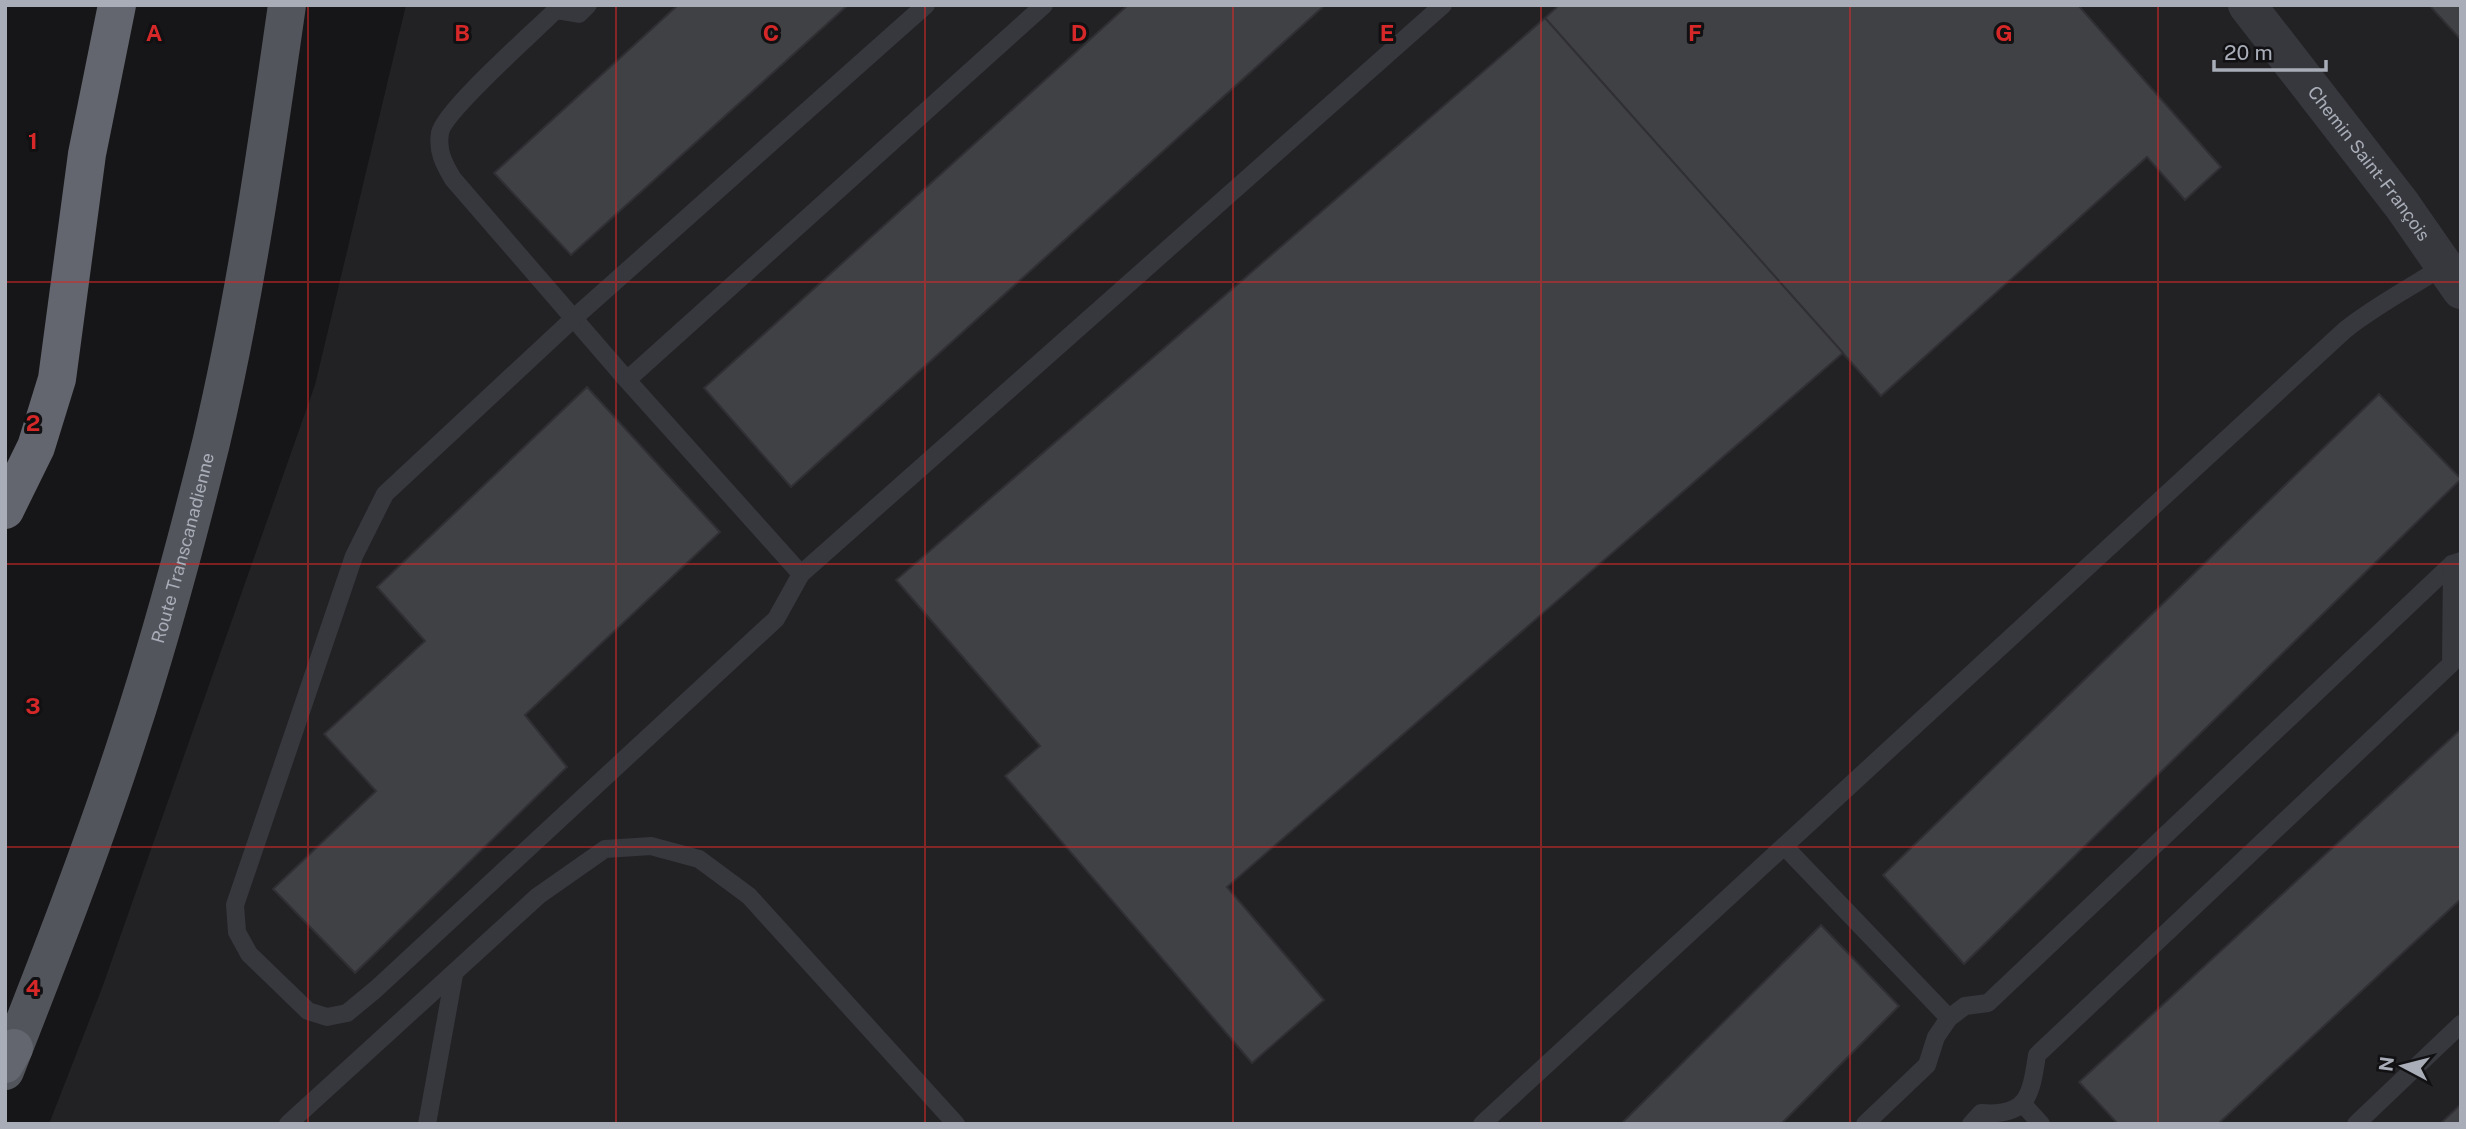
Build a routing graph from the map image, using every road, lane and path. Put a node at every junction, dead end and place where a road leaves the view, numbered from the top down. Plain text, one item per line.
1 (95, 5) edge
2 (117, 5) edge
3 (287, 5) edge
4 (588, 5) edge
5 (926, 5) edge
6 (1044, 5) edge
7 (1443, 5) edge
8 (2247, 5) edge
9 (87, 154) junction
10 (2453, 277) edge
11 (574, 318) junction
12 (627, 380) junction
13 (5, 510) edge
14 (2456, 563) edge
15 (801, 574) junction
16 (1784, 846) junction
17 (454, 975) junction
18 (1949, 1018) junction
19 (2461, 1024) edge
20 (8, 1061) edge
21 (2022, 1103) junction
22 (288, 1124) edge
23 (427, 1124) edge
24 (956, 1124) edge
25 (1482, 1124) edge
26 (1865, 1124) edge
27 (1970, 1124) edge
28 (2041, 1124) edge
29 (2357, 1124) edge

1 - 9 highway
2 - 9 highway
3 - 20 main road, Route Transcanadienne
4 - 11 lane
5 - 11 lane
6 - 12 lane
7 - 15 lane
8 - 10 street, Chemin Saint-François
9 - 13 highway
10 - 16 lane
11 - 12 lane
11 - 15 lane
12 - 15 lane
14 - 18 lane
14 - 21 lane
16 - 18 lane
16 - 25 lane
17 - 22 lane
17 - 23 lane
17 - 24 lane
18 - 26 lane
19 - 29 lane
21 - 27 lane
21 - 28 lane

